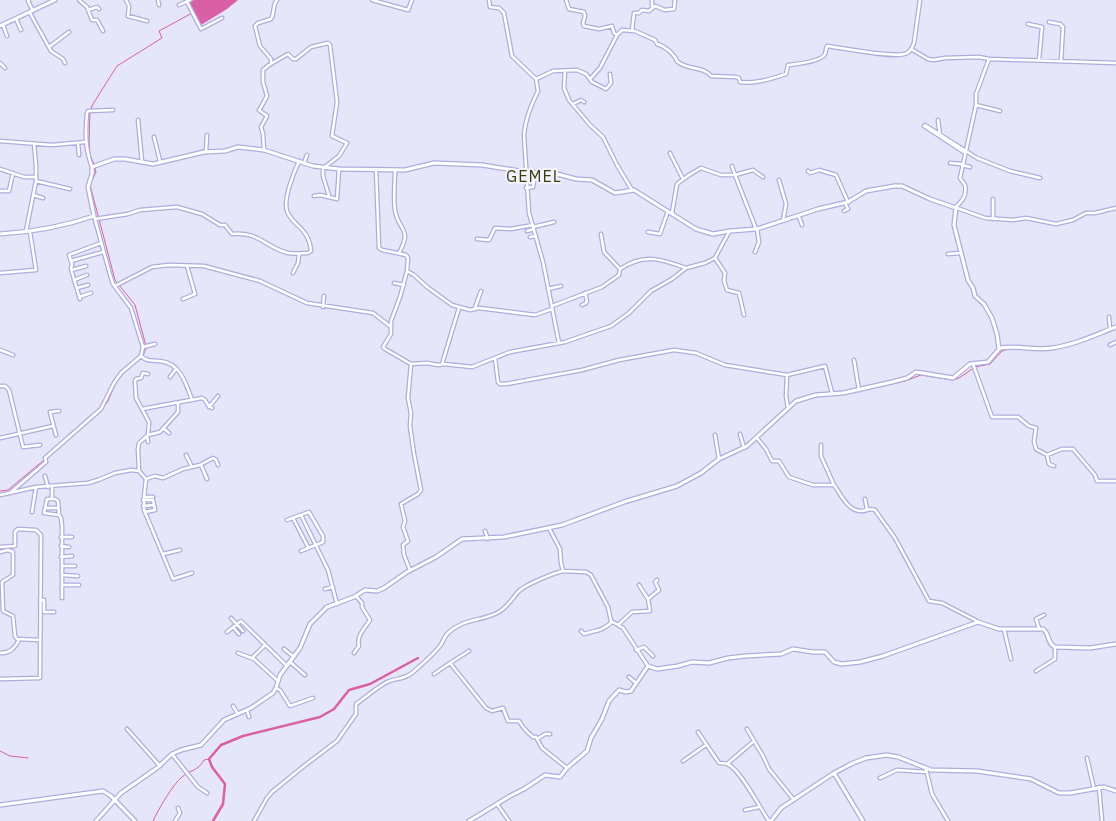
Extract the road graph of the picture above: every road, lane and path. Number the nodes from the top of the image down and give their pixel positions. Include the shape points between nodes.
1 (29, 0) edge
2 (55, 0) edge
3 (79, 0) edge
4 (126, 0) edge
5 (158, 0) edge
6 (277, 0) edge
7 (372, 0) edge
8 (412, 0) edge
9 (489, 0) edge
10 (566, 0) edge
11 (652, 0) edge
12 (675, 0) edge
13 (920, 0) edge
14 (188, 1) edge
15 (159, 4) dead end
16 (179, 5) dead end
17 (652, 7) junction
18 (99, 9) dead end
19 (88, 10) junction
20 (32, 12) junction
21 (222, 18) dead end
22 (16, 20) junction
23 (147, 21) dead end
24 (1048, 22) dead end
25 (1028, 24) dead end
26 (1, 26) edge
27 (21, 30) dead end
28 (103, 31) dead end
29 (632, 31) junction
30 (69, 32) dead end
31 (617, 35) junction
32 (7, 36) dead end
33 (49, 47) junction
34 (911, 49) junction
35 (989, 59) junction
36 (1039, 60) junction
37 (1061, 61) junction
38 (0, 62) edge
39 (1116, 62) edge
40 (65, 63) dead end
41 (271, 64) junction
42 (4, 68) dead end
43 (565, 71) junction
44 (610, 74) dead end
45 (536, 79) junction
46 (590, 79) junction
47 (584, 102) dead end
48 (573, 104) junction
49 (976, 105) junction
50 (113, 110) dead end
51 (1000, 111) dead end
52 (138, 120) dead end
53 (938, 120) dead end
54 (924, 126) dead end
55 (207, 135) dead end
56 (940, 136) junction
57 (154, 137) dead end
58 (0, 140) edge
59 (85, 142) junction
60 (78, 143) junction
61 (34, 144) junction
62 (264, 150) junction
63 (206, 151) junction
64 (965, 152) junction
65 (670, 153) dead end
66 (79, 155) dead end
67 (307, 155) dead end
68 (299, 161) junction
69 (142, 162) junction
70 (160, 162) junction
71 (950, 162) dead end
72 (304, 163) junction
73 (961, 165) junction
74 (732, 166) dead end
75 (93, 167) junction
76 (970, 167) dead end
77 (324, 168) junction
78 (0, 169) edge
79 (339, 169) junction
80 (376, 169) junction
81 (395, 169) junction
82 (808, 171) dead end
83 (526, 172) junction
84 (13, 173) junction
85 (735, 175) junction
86 (764, 176) dead end
87 (1040, 178) dead end
88 (36, 179) junction
89 (683, 179) junction
90 (778, 180) dead end
91 (534, 181) dead end
92 (526, 188) junction
93 (70, 189) dead end
94 (632, 190) junction
95 (0, 191) edge
96 (33, 196) junction
97 (314, 196) dead end
98 (329, 196) junction
99 (42, 198) dead end
100 (992, 199) dead end
101 (846, 202) junction
102 (956, 208) junction
103 (1116, 208) edge
104 (844, 211) dead end
105 (670, 212) junction
106 (798, 217) junction
107 (96, 218) junction
108 (993, 219) junction
109 (554, 222) dead end
110 (783, 222) junction
111 (802, 225) dead end
112 (533, 227) junction
113 (756, 229) junction
114 (527, 231) dead end
115 (730, 231) junction
116 (28, 232) junction
117 (648, 232) dead end
118 (0, 234) edge
119 (601, 234) dead end
120 (536, 236) junction
121 (530, 237) dead end
122 (477, 239) dead end
123 (101, 243) junction
124 (965, 245) dead end
125 (959, 246) junction
126 (103, 252) junction
127 (755, 252) dead end
128 (399, 253) junction
129 (961, 253) junction
130 (300, 254) junction
131 (948, 254) dead end
132 (715, 258) junction
133 (71, 261) junction
134 (86, 266) dead end
135 (187, 266) junction
136 (686, 268) junction
137 (620, 269) junction
138 (72, 270) junction
139 (407, 271) junction
140 (0, 273) edge
141 (293, 273) dead end
142 (87, 276) dead end
143 (74, 280) junction
144 (394, 282) dead end
145 (88, 285) dead end
146 (117, 285) junction
147 (404, 285) junction
148 (561, 286) dead end
149 (77, 288) junction
150 (548, 289) junction
151 (481, 290) dead end
152 (91, 293) dead end
153 (585, 293) junction
154 (324, 296) dead end
155 (183, 298) dead end
156 (582, 305) dead end
157 (323, 307) junction
158 (552, 307) junction
159 (459, 308) junction
160 (475, 308) junction
161 (744, 315) dead end
162 (1108, 317) dead end
163 (391, 327) junction
164 (1116, 327) edge
165 (1110, 329) junction
166 (1116, 342) edge
167 (559, 343) junction
168 (155, 344) dead end
169 (1110, 345) dead end
170 (145, 346) junction
171 (0, 350) edge
172 (998, 350) junction
173 (13, 355) dead end
174 (141, 357) junction
175 (495, 358) junction
176 (854, 360) dead end
177 (411, 364) junction
178 (442, 364) junction
179 (973, 364) junction
180 (176, 369) junction
181 (148, 374) dead end
182 (787, 375) junction
183 (170, 377) dead end
184 (0, 386) edge
185 (858, 390) junction
186 (832, 393) junction
187 (218, 396) dead end
188 (192, 400) junction
189 (178, 403) junction
190 (788, 408) junction
191 (142, 409) junction
192 (58, 411) dead end
193 (53, 426) junction
194 (163, 428) junction
195 (169, 432) dead end
196 (19, 434) junction
197 (740, 434) dead end
198 (56, 435) dead end
199 (147, 435) junction
200 (715, 436) dead end
201 (0, 438) edge
202 (757, 438) junction
203 (148, 442) dead end
204 (40, 445) dead end
205 (821, 445) dead end
206 (744, 448) junction
207 (186, 455) dead end
208 (1047, 455) junction
209 (719, 459) junction
210 (218, 464) dead end
211 (201, 465) junction
212 (1054, 466) dead end
213 (192, 467) junction
214 (139, 471) junction
215 (45, 476) dead end
216 (146, 479) junction
217 (207, 479) dead end
218 (1116, 481) edge
219 (834, 485) junction
220 (36, 487) junction
221 (50, 487) junction
222 (10, 493) junction
223 (0, 495) edge
224 (143, 498) junction
225 (865, 498) dead end
226 (52, 499) junction
227 (154, 505) junction
228 (144, 506) junction
229 (45, 508) junction
230 (58, 508) junction
231 (867, 509) junction
232 (32, 512) dead end
233 (145, 512) junction
234 (301, 515) junction
235 (59, 516) junction
236 (293, 518) junction
237 (288, 520) dead end
238 (549, 528) junction
239 (485, 531) dead end
240 (61, 537) junction
241 (72, 537) dead end
242 (488, 538) junction
243 (316, 545) junction
244 (61, 546) junction
245 (69, 546) dead end
246 (0, 547) edge
247 (308, 548) junction
248 (180, 550) dead end
249 (302, 551) dead end
250 (0, 552) edge
251 (163, 554) junction
252 (72, 556) dead end
253 (61, 557) junction
254 (62, 566) junction
255 (75, 566) dead end
256 (328, 570) junction
257 (410, 570) junction
258 (563, 571) junction
259 (323, 572) dead end
260 (192, 573) dead end
261 (62, 575) junction
262 (78, 576) dead end
263 (657, 580) dead end
264 (62, 585) junction
265 (79, 585) dead end
266 (638, 585) dead end
267 (333, 587) junction
268 (325, 588) dead end
269 (356, 596) junction
270 (62, 598) dead end
271 (40, 600) junction
272 (648, 600) junction
273 (336, 604) junction
274 (54, 612) dead end
275 (1044, 615) dead end
276 (231, 618) dead end
277 (612, 622) junction
278 (979, 622) junction
279 (236, 625) junction
280 (618, 625) junction
281 (233, 627) junction
282 (1039, 628) junction
283 (1004, 629) junction
284 (243, 631) dead end
285 (581, 631) dead end
286 (228, 632) dead end
287 (239, 634) dead end
288 (19, 640) junction
289 (40, 640) junction
290 (1116, 644) edge
291 (265, 645) junction
292 (1055, 647) junction
293 (284, 649) dead end
294 (636, 650) junction
295 (469, 652) dead end
296 (0, 653) edge
297 (238, 653) dead end
298 (354, 653) dead end
299 (652, 656) dead end
300 (294, 657) junction
301 (252, 658) junction
302 (1011, 659) dead end
303 (450, 663) junction
304 (288, 664) junction
305 (648, 666) junction
306 (1036, 671) dead end
307 (434, 674) dead end
308 (305, 675) dead end
309 (629, 677) dead end
310 (0, 679) edge
311 (278, 681) junction
312 (636, 683) junction
313 (276, 688) junction
314 (313, 698) dead end
315 (233, 706) dead end
316 (247, 710) junction
317 (238, 714) junction
318 (250, 717) dead end
319 (126, 729) dead end
320 (747, 729) dead end
321 (698, 732) dead end
322 (550, 734) dead end
323 (537, 739) junction
324 (754, 741) junction
325 (706, 745) junction
326 (172, 754) junction
327 (1087, 758) dead end
328 (683, 761) dead end
329 (727, 764) junction
330 (160, 766) junction
331 (567, 768) junction
332 (926, 770) junction
333 (834, 773) junction
334 (880, 778) dead end
335 (1100, 787) junction
336 (1094, 789) junction
337 (1116, 790) edge
338 (207, 793) dead end
339 (115, 800) junction
340 (794, 800) junction
341 (497, 804) junction
342 (0, 805) edge
343 (759, 807) junction
344 (178, 808) dead end
345 (745, 810) dead end
346 (96, 821) edge
347 (135, 821) edge
348 (175, 821) edge
349 (254, 821) edge
350 (469, 821) edge
351 (509, 821) edge
352 (770, 821) edge
353 (862, 821) edge
354 (948, 821) edge
355 (1102, 821) edge

1 - 20 street
2 - 20 street
3 - 19 street
4 - 23 street via 128,16
5 - 15 street
6 - 41 street via 271,19 254,26 260,46
7 - 8 street via 408,10
9 - 45 street via 490,8 504,12 512,56
10 - 31 street via 569,9 584,12 584,26 599,29 612,26
11 - 17 street
12 - 17 street via 674,9
13 - 34 street
14 - 16 street
14 - 21 street via 202,29
17 - 29 street via 649,11 634,13
18 - 19 street
19 - 28 street via 92,21 97,20
20 - 22 street
20 - 33 street
22 - 26 street
22 - 27 street
24 - 37 street via 1060,24 1063,28
25 - 36 street via 1042,26
26 - 32 street
29 - 31 street via 620,31
29 - 34 street via 654,39 677,62 705,70 710,76 736,77 744,83 786,74 788,65 822,56 827,46 894,55
30 - 33 street
31 - 46 street
33 - 40 street
34 - 35 street via 933,60
35 - 36 street
35 - 49 street via 978,88
36 - 37 street
37 - 39 street
38 - 42 street
41 - 62 street via 263,70 266,96 259,110 267,115 261,127
41 - 77 street via 288,54 294,60 311,47 330,44 337,102 332,136 347,144 339,156
43 - 45 street via 550,72
43 - 46 street via 581,71
43 - 48 street via 564,88
44 - 46 street via 611,83 606,89
45 - 83 street via 538,91 524,130
47 - 48 street via 581,100
48 - 94 street via 603,137
49 - 51 street
49 - 64 street
50 - 59 street via 89,111
52 - 69 street
53 - 56 street
54 - 56 street
55 - 63 street
56 - 64 street
57 - 70 street
58 - 61 street
59 - 60 street
59 - 75 street
60 - 61 street
60 - 66 street
61 - 88 street
62 - 63 street via 238,147
62 - 68 street
63 - 70 street
64 - 73 street
64 - 87 street via 1010,171
65 - 89 street
67 - 72 street
68 - 72 street
68 - 130 street via 286,207 288,214 306,233 310,244 310,251
69 - 70 street
69 - 75 street via 118,158
71 - 73 street
72 - 77 street
73 - 76 street
73 - 102 street via 960,178 966,192
74 - 85 street
75 - 107 street via 88,187
77 - 79 street
77 - 98 street via 323,177
78 - 84 street
79 - 80 street
79 - 98 street via 337,198
80 - 81 street
80 - 128 street via 378,247
81 - 83 street via 446,163
81 - 128 street via 395,210 406,239
82 - 101 street via 819,170 836,175
83 - 92 street
83 - 94 street via 592,180 614,192
84 - 88 street
84 - 95 street via 10,191
85 - 86 street via 754,170
85 - 89 street via 711,173 701,168
85 - 113 street
88 - 93 street
88 - 96 street
89 - 105 street via 677,186
90 - 110 street via 786,204
91 - 92 street via 533,187
92 - 112 street
94 - 105 street
96 - 99 street
96 - 116 street
97 - 98 street
100 - 108 street
101 - 102 street via 866,191 898,186
101 - 104 street via 848,209
101 - 106 street
102 - 108 street
102 - 125 street via 954,225
103 - 108 street via 1086,213 1060,224 1026,218
105 - 115 street via 705,233
105 - 117 street via 660,234
106 - 110 street
106 - 111 street
107 - 116 street
107 - 123 street
107 - 130 street via 177,207 202,214 220,225 225,224 232,234 253,235 286,252
109 - 112 street
110 - 113 street
112 - 114 street
112 - 120 street
112 - 122 street via 495,228 489,240
113 - 115 street
113 - 127 street via 759,242
115 - 132 street
116 - 118 street
116 - 140 street via 36,270
119 - 137 street via 604,252
120 - 121 street
120 - 150 street
123 - 126 street
123 - 133 street via 70,254
124 - 125 street
125 - 129 street
126 - 133 street
126 - 146 street via 111,278
128 - 139 street via 408,257
129 - 131 street
129 - 172 street via 968,282 992,318
130 - 141 street
132 - 136 street
132 - 161 street via 725,273 727,290 739,293
133 - 138 street
134 - 138 street
135 - 146 street via 152,267
135 - 155 street via 195,294
135 - 157 street via 210,267 251,277 305,303
136 - 137 street via 651,258
136 - 167 street via 651,291 613,325
137 - 153 street via 610,282
138 - 143 street
139 - 147 street
139 - 159 street
142 - 143 street
143 - 149 street
144 - 147 street
145 - 149 street
146 - 170 street via 132,308
147 - 163 street
148 - 150 street
149 - 152 street via 80,298
150 - 158 street
151 - 160 street
153 - 156 street via 587,301
153 - 158 street
154 - 157 street
157 - 163 street via 373,314
158 - 160 street via 533,315
158 - 167 street
159 - 160 street
159 - 178 street
162 - 165 street
163 - 177 street via 384,348
164 - 165 street
165 - 172 street via 1052,348
166 - 169 street
167 - 175 street
168 - 170 street
170 - 174 street
171 - 173 street
172 - 179 street via 988,362
174 - 180 street via 168,362
174 - 222 street via 118,377 101,409
175 - 178 street via 472,367
175 - 182 street via 500,384 678,350 696,353 725,366
176 - 185 street
177 - 178 street
177 - 257 street via 410,426 421,491 401,504 408,541 403,544 404,555
179 - 185 street via 953,378 915,372 907,378
179 - 208 street via 992,417 1018,417 1035,428 1036,449
180 - 183 street
180 - 188 street via 182,375
181 - 191 street via 143,373 135,380 136,396
182 - 186 street via 825,366
182 - 190 street
184 - 196 street via 8,390
185 - 186 street
186 - 190 street via 803,399
187 - 188 street via 210,408 204,399
188 - 189 street
189 - 191 street
189 - 194 street via 178,412
190 - 202 street
191 - 199 street via 149,422
192 - 193 street via 50,412
193 - 196 street
193 - 198 street
194 - 195 street
194 - 199 street via 159,433
196 - 201 street
196 - 204 street via 24,448
197 - 206 street
199 - 203 street
199 - 214 street via 138,446
200 - 209 street
202 - 206 street
202 - 219 street via 772,461 780,461 789,477 813,485
205 - 219 street via 821,456
206 - 209 street
207 - 213 street
208 - 212 street via 1049,464
208 - 218 street via 1073,449 1098,481
209 - 238 street via 677,486
210 - 211 street via 213,458
211 - 213 street
211 - 217 street
213 - 216 street via 162,478
214 - 216 street
214 - 221 street via 122,472 94,482
215 - 221 street
216 - 224 street
219 - 231 street via 843,500 854,509
220 - 221 street
220 - 222 street
220 - 232 street
221 - 226 street
222 - 223 street
224 - 227 street via 153,496
224 - 228 street
225 - 231 street
226 - 229 street via 46,499
226 - 230 street via 58,500
227 - 228 street
227 - 233 street via 154,511
228 - 233 street
229 - 230 street
229 - 235 street via 45,514
230 - 235 street
231 - 278 street via 876,510 889,528 929,601 942,603
233 - 251 street
234 - 236 street
234 - 243 street
234 - 243 street via 309,512 319,529 324,540
235 - 240 street
236 - 237 street
236 - 247 street
238 - 242 street
238 - 258 street via 560,549
239 - 242 street
240 - 241 street
240 - 244 street
242 - 257 street via 459,540
243 - 247 street
243 - 256 street
244 - 245 street
244 - 253 street
246 - 271 street via 15,546 18,529 36,530 40,534
247 - 249 street
248 - 251 street
250 - 288 street via 13,552 12,575 2,582 3,611 13,616 15,636
251 - 260 street via 174,579
252 - 253 street
253 - 254 street
254 - 255 street
254 - 261 street
256 - 259 street
256 - 267 street
257 - 269 street via 381,590 365,590
258 - 277 street via 591,575
258 - 349 street via 523,588 498,612 467,621 454,629 411,674 389,681 356,704 356,714 337,741 271,793
261 - 262 street
261 - 264 street
263 - 272 street via 659,590
264 - 265 street
264 - 270 street
266 - 272 street
267 - 268 street
267 - 273 street
269 - 273 street
269 - 298 street via 370,620 361,632 359,646
271 - 274 street via 44,600 44,612
271 - 289 street
272 - 280 street via 650,611 632,612
273 - 300 street via 324,609 312,621
275 - 282 street via 1036,619
276 - 279 street
277 - 280 street
277 - 285 street via 593,633
278 - 283 street
278 - 305 street via 882,657 858,662 838,664 826,652 793,649 781,654 746,656 704,664 692,662 657,669
279 - 281 street
279 - 284 street
279 - 291 street via 241,622
280 - 294 street
281 - 286 street
281 - 287 street
282 - 283 street
282 - 292 street via 1046,631 1050,644
283 - 302 street
288 - 289 street
288 - 296 street via 8,653
289 - 310 street via 39,679
290 - 292 street via 1090,648
291 - 301 street
291 - 304 street
292 - 306 street via 1055,659
293 - 300 street
294 - 299 street via 644,647
294 - 305 street
295 - 303 street
297 - 301 street
300 - 304 street
301 - 311 street
303 - 307 street
303 - 323 street via 486,708 492,711 503,708 508,721 518,720
304 - 308 street
304 - 311 street
305 - 312 street
309 - 312 street
311 - 313 street
312 - 331 street via 630,692 619,690 614,694 591,738 588,751
313 - 314 street via 290,706
313 - 316 street
315 - 317 street
316 - 317 street
316 - 318 street
317 - 326 street via 219,724 201,745
319 - 330 street
320 - 324 street
321 - 325 street
322 - 323 street
323 - 331 street via 542,748
324 - 329 street
324 - 340 street via 769,769
325 - 328 street
325 - 329 street via 719,763
326 - 330 street
326 - 338 street via 198,787
327 - 336 street
329 - 343 street via 748,786
330 - 339 street
331 - 341 street via 559,777 544,775
332 - 333 street via 898,757 882,755 866,758
332 - 334 street via 897,770
332 - 336 street via 977,771 1024,778 1059,793
332 - 354 street via 932,794
333 - 340 street
333 - 353 street
335 - 336 street
335 - 337 street
335 - 355 street
339 - 342 street via 100,791
339 - 346 street
339 - 347 street
340 - 352 street
341 - 350 street
341 - 351 street
343 - 345 street
343 - 352 street
344 - 348 street via 180,813

